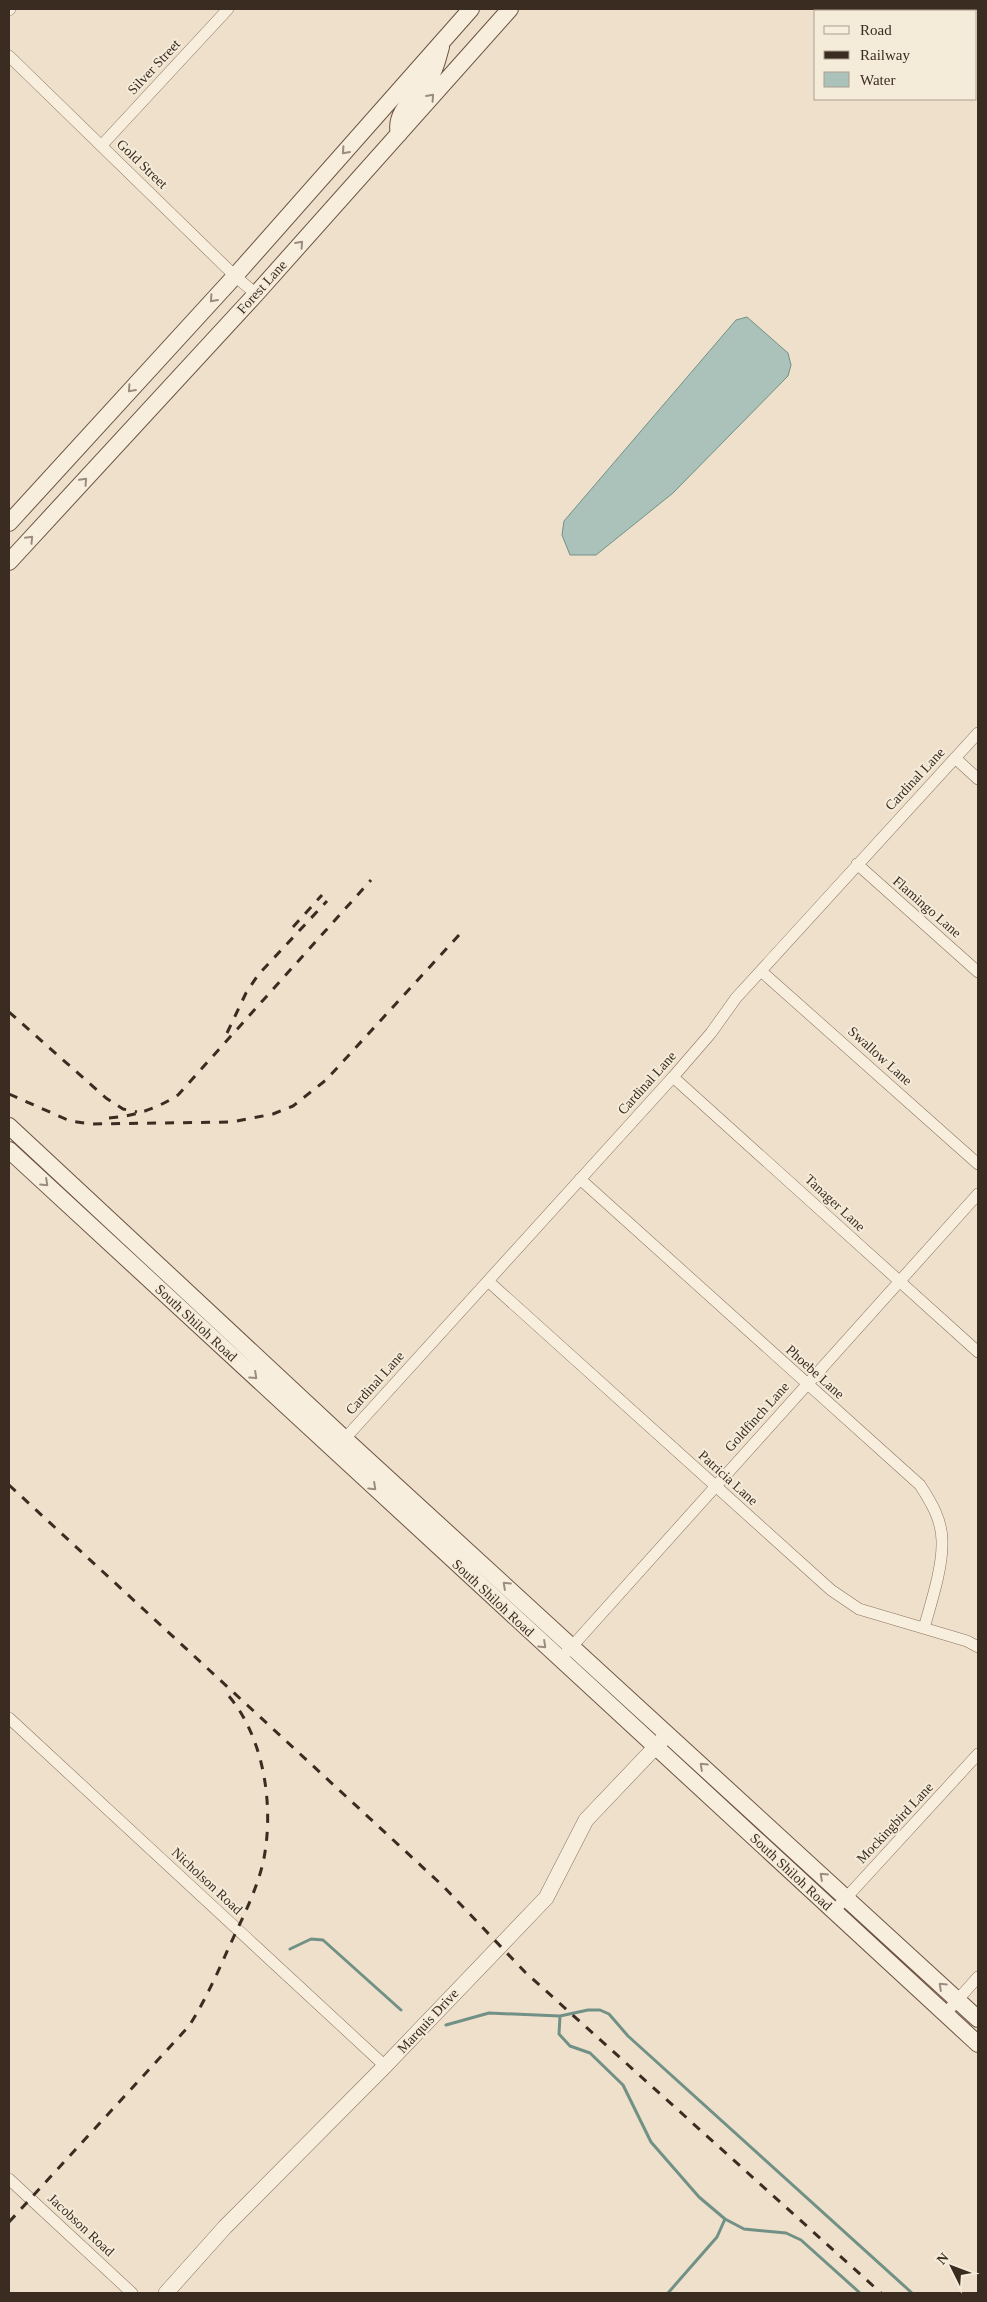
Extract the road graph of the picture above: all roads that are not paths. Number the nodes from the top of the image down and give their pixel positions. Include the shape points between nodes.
1 (228, 9) edge
2 (471, 9) edge
3 (510, 9) edge
4 (443, 40) junction
5 (9, 56) edge
6 (399, 134) junction
7 (102, 146) junction
8 (234, 276) junction
9 (256, 294) junction
10 (9, 523) edge
11 (9, 562) edge
12 (978, 733) edge
13 (955, 758) junction
14 (978, 779) edge
15 (856, 864) junction
16 (761, 971) junction
17 (978, 972) edge
18 (673, 1077) junction
19 (9, 1126) edge
20 (9, 1150) edge
21 (978, 1164) edge
22 (580, 1179) junction
23 (978, 1194) edge
24 (488, 1280) junction
25 (900, 1283) junction
26 (978, 1352) edge
27 (807, 1384) junction
28 (339, 1445) junction
29 (715, 1486) junction
30 (924, 1628) junction
31 (573, 1646) junction
32 (978, 1647) edge
33 (560, 1660) junction
34 (9, 1718) edge
35 (668, 1734) junction
36 (655, 1748) junction
37 (978, 1754) edge
38 (846, 1898) junction
39 (834, 1912) junction
40 (978, 1978) edge
41 (958, 2000) junction
42 (945, 2014) junction
43 (978, 2019) edge
44 (978, 2044) edge
45 (385, 2066) junction
46 (9, 2179) edge
47 (132, 2293) edge
48 (166, 2293) edge

1 - 7 street, Silver Street
2 - 4 main road, Forest Lane
6 -> 3 main road, Forest Lane
4 - 6 main road via 431,76 399,117
4 -> 8 main road, Forest Lane
5 - 7 street, Gold Street
9 -> 6 main road, Forest Lane
7 - 8 street, Gold Street
8 - 9 street, Gold Street
8 -> 10 main road, Forest Lane
11 -> 9 main road, Forest Lane
12 - 13 street, Cardinal Lane
13 - 14 street
13 - 15 street, Cardinal Lane
15 - 16 street, Cardinal Lane
15 - 17 street, Flamingo Lane
16 - 18 street, Cardinal Lane
16 - 21 street, Swallow Lane
18 - 22 street, Cardinal Lane
18 - 25 street, Tanager Lane
19 - 28 main road, South Shiloh Road
20 -> 28 main road, South Shiloh Road
22 - 24 street, Cardinal Lane
22 - 27 street, Phoebe Lane
23 - 25 street, Goldfinch Lane
24 - 28 street, Cardinal Lane
24 - 29 street, Patricia Lane
25 - 26 street, Tanager Lane
25 - 27 street, Goldfinch Lane
27 - 29 street, Goldfinch Lane
27 - 30 street, Phoebe Lane via 920,1485 931,1503 938,1518 942,1542 936,1584
31 -> 28 main road, South Shiloh Road
28 -> 33 main road, South Shiloh Road
29 - 30 street, Patricia Lane via 838,1595 859,1608
29 - 31 street, Goldfinch Lane
30 - 32 street, Patricia Lane
31 - 33 street, Goldfinch Lane
31 - 35 main road, South Shiloh Road
33 - 36 main road, South Shiloh Road
34 - 45 street, Nicholson Road
35 - 36 street, Marquis Drive
38 -> 35 main road, South Shiloh Road
36 - 39 main road, South Shiloh Road
36 - 45 street, Marquis Drive via 586,1820 546,1898
37 - 38 street, Mockingbird Lane
38 - 39 street, Mockingbird Lane
41 -> 38 main road, South Shiloh Road
39 - 42 main road, South Shiloh Road
40 - 41 street
41 - 42 street
41 - 43 main road, South Shiloh Road
42 - 44 main road, South Shiloh Road
45 - 48 street, Marquis Drive via 225,2227
46 - 47 street, Jacobson Road

